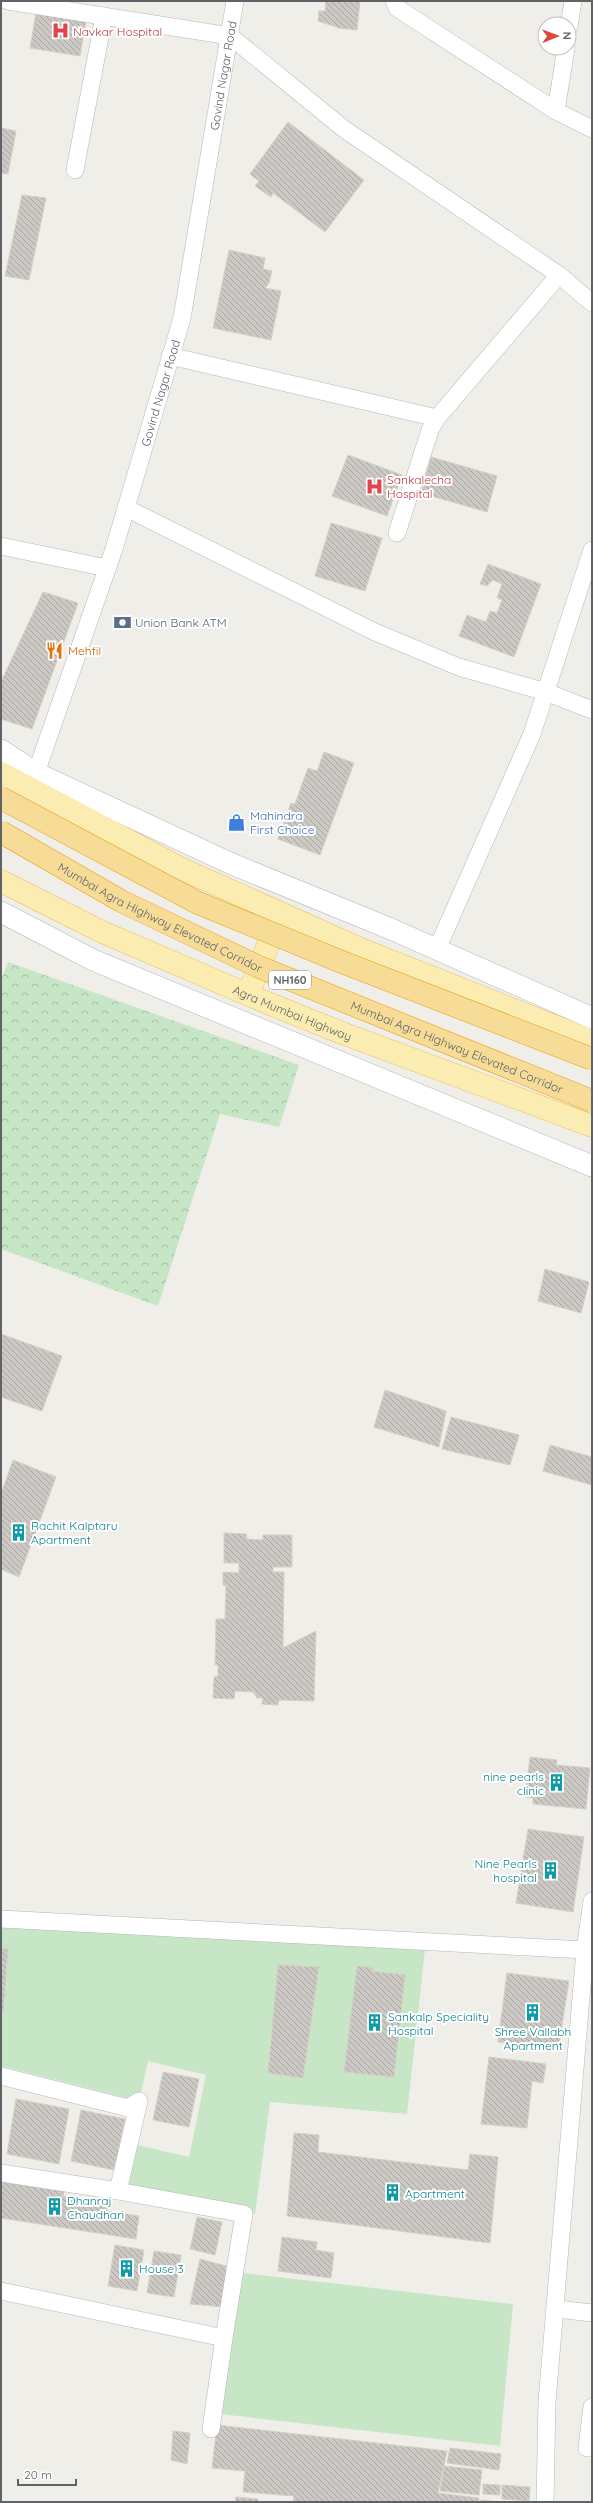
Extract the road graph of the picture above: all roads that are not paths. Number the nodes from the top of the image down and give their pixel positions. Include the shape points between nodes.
1 (8, 1) edge
2 (235, 1) edge
3 (394, 1) edge
4 (573, 1) edge
5 (104, 16) junction
6 (571, 16) edge
7 (230, 36) junction
8 (565, 56) edge
9 (556, 111) junction
10 (592, 129) edge
11 (75, 170) dead end
12 (559, 275) junction
13 (592, 303) edge
14 (170, 356) junction
15 (436, 418) junction
16 (126, 508) junction
17 (397, 533) dead end
18 (1, 546) edge
19 (592, 550) edge
20 (107, 568) junction
21 (546, 692) junction
22 (592, 710) edge
23 (1, 750) edge
24 (1, 773) edge
25 (36, 773) junction
26 (1, 798) edge
27 (1, 832) edge
28 (1, 881) edge
29 (1, 912) edge
30 (282, 914) junction
31 (437, 949) junction
32 (248, 994) junction
33 (592, 1018) edge
34 (592, 1041) edge
35 (592, 1058) edge
36 (592, 1101) edge
37 (592, 1126) edge
38 (592, 1166) edge
39 (592, 1901) edge
40 (1, 1919) edge
41 (585, 1950) junction
42 (1, 2076) edge
43 (1, 2174) edge
44 (118, 2191) junction
45 (1, 2290) edge
46 (557, 2309) junction
47 (592, 2313) edge
48 (224, 2338) junction
49 (592, 2407) edge
50 (211, 2429) dead end
51 (592, 2448) edge
52 (545, 2502) edge

1 - 5 street
2 - 7 street, Govind Nagar Road
3 - 9 street via 397,8
4 - 6 street
5 - 7 street
5 - 11 street
7 - 12 street via 344,129
7 - 14 street, Govind Nagar Road via 182,318
8 - 9 street
9 - 10 street
12 - 13 street
12 - 15 street
14 - 15 street
14 - 16 street, Govind Nagar Road
15 - 17 street
16 - 20 street, Govind Nagar Road
16 - 21 street via 376,632 459,667
18 - 20 street
19 - 21 street
20 - 25 street, Govind Nagar Road
21 - 22 street
21 - 31 street via 532,734
23 - 25 street
24 - 30 main road via 182,869
25 - 31 street via 232,864
26 - 35 highway, bridge via 198,903 342,962
27 - 36 highway, Mumbai Agra Highway Elevated Corridor / NH160, bridge via 121,901 259,968
28 - 32 main road, Agra Mumbai Highway via 100,931
29 - 38 street via 100,963
30 - 32 main road
30 - 34 main road via 363,950
31 - 33 street
32 - 37 main road, Agra Mumbai Highway via 342,1033
39 - 41 street
40 - 41 street
41 - 46 street
42 - 44 street via 128,2108 139,2101
43 - 44 street
44 - 48 street via 244,2214
45 - 48 street
46 - 47 street
46 - 52 street via 547,2402
48 - 50 street
49 - 51 street via 587,2448

